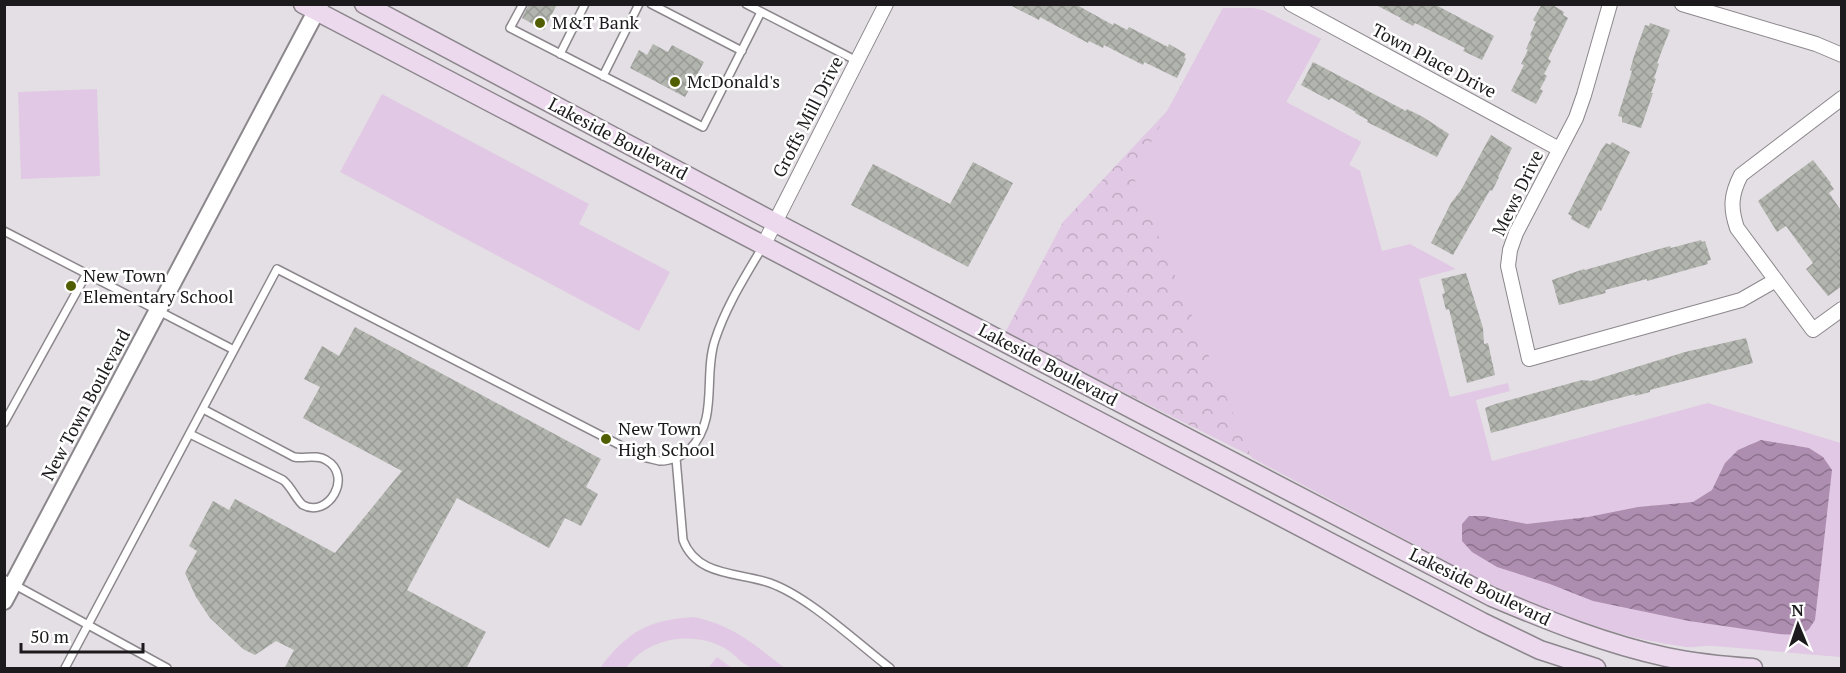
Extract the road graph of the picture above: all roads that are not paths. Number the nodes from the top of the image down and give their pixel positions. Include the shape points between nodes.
1 (364, 4) edge
2 (523, 4) edge
3 (585, 4) edge
4 (639, 4) edge
5 (651, 4) edge
6 (746, 4) edge
7 (886, 4) edge
8 (1291, 4) edge
9 (1610, 4) edge
10 (1682, 4) edge
11 (313, 7) edge
12 (761, 12) junction
13 (742, 51) junction
14 (560, 54) junction
15 (1842, 55) edge
16 (856, 61) junction
17 (603, 75) junction
18 (1842, 98) edge
19 (1559, 149) junction
20 (774, 222) junction
21 (4, 231) edge
22 (763, 246) junction
23 (87, 273) junction
24 (1776, 280) junction
25 (1842, 309) edge
26 (159, 310) junction
27 (234, 350) junction
28 (203, 409) junction
29 (4, 423) edge
30 (190, 434) junction
31 (676, 458) junction
32 (9, 581) edge
33 (4, 601) edge
34 (89, 624) junction
35 (1666, 663) edge
36 (65, 669) edge
37 (167, 669) edge
38 (890, 669) edge
39 (1596, 669) edge
40 (1753, 669) edge

1 - 20 main road, Lakeside Boulevard
2 - 14 lane via 510,28
3 - 14 lane
4 - 17 lane
5 - 13 lane
6 - 12 lane
7 - 16 street, Groffs Mill Drive
8 - 19 street, Town Place Drive
9 - 19 street, Mews Drive via 1576,118
10 - 15 street
11 - 22 main road, Lakeside Boulevard
11 - 26 street, New Town Boulevard
12 - 13 lane
12 - 16 lane
13 - 17 lane via 703,127
14 - 17 lane
16 - 20 street, Groffs Mill Drive
18 - 24 street via 1741,176 1734,189 1732,214 1737,228
19 - 24 street, Mews Drive via 1510,250 1508,266 1529,359 1741,300
20 - 22 street, Groffs Mill Drive
20 - 35 main road, Lakeside Boulevard via 1492,597
21 - 23 lane
22 - 31 lane via 723,315 711,351 704,429 686,453
22 - 39 main road, Lakeside Boulevard via 1482,622 1540,650
23 - 26 lane
23 - 29 lane
24 - 25 street via 1813,330
26 - 27 lane
26 - 32 street, New Town Boulevard
27 - 28 lane
27 - 31 lane via 278,269 642,457 662,461
28 - 30 lane
28 - 30 lane via 294,457 326,460 337,474 337,491 326,503 308,507 301,504 283,480
30 - 34 lane
31 - 38 lane via 683,540 694,559 788,590
32 - 33 street, New Town Boulevard
32 - 34 lane
34 - 36 lane
34 - 37 lane
35 - 40 main road, Lakeside Boulevard

